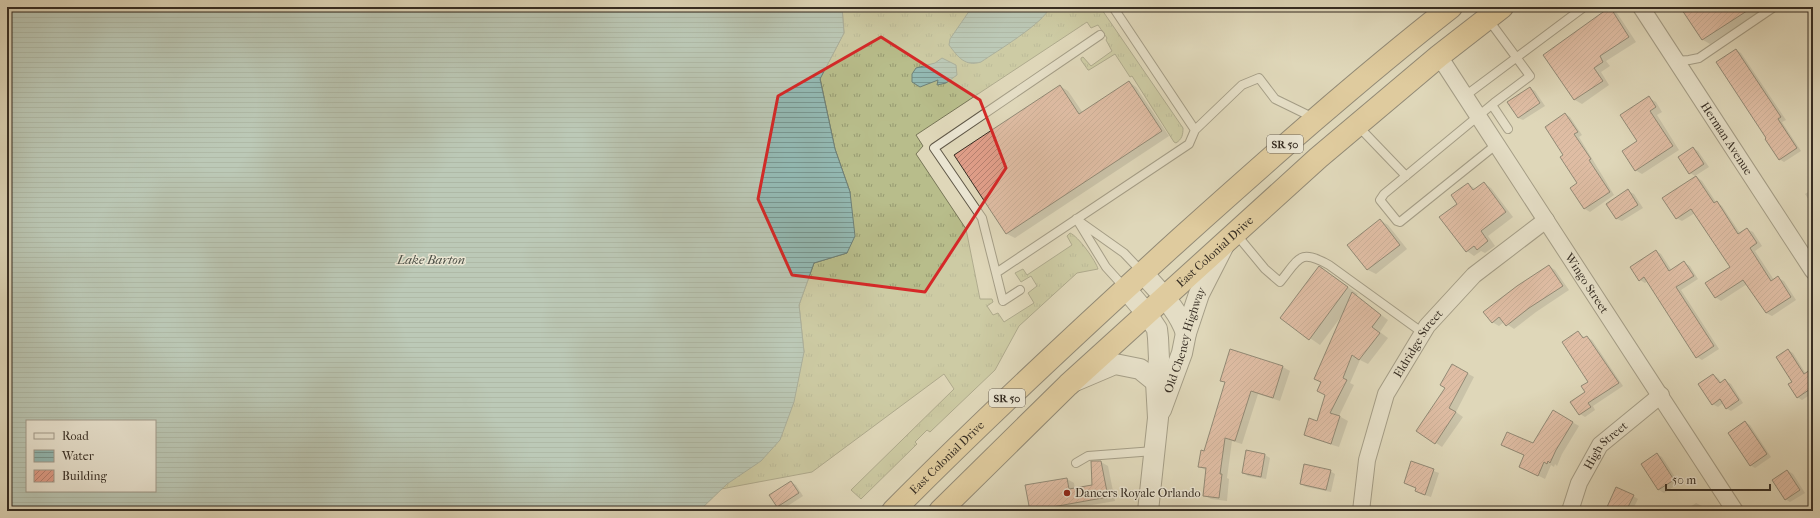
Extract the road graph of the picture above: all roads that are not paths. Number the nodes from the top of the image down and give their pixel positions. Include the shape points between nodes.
1 (1113, 7) edge
2 (1452, 7) edge
3 (1584, 7) edge
4 (1641, 7) edge
5 (1774, 7) edge
6 (1495, 13) edge
7 (1100, 35) dead end
8 (1439, 56) junction
9 (1516, 57) junction
10 (1676, 61) junction
11 (1465, 96) junction
12 (1492, 105) junction
13 (1479, 117) junction
14 (1315, 119) junction
15 (1357, 125) junction
16 (1508, 129) dead end
17 (1195, 130) junction
18 (1497, 144) junction
19 (1406, 176) junction
20 (1076, 219) junction
21 (1546, 220) junction
22 (1231, 238) junction
23 (1813, 271) edge
24 (996, 273) junction
25 (1143, 273) junction
26 (1125, 288) junction
27 (1020, 290) dead end
28 (1165, 298) junction
29 (1147, 314) junction
30 (1186, 333) junction
31 (1423, 333) junction
32 (1156, 382) junction
33 (1068, 385) junction
34 (1661, 395) junction
35 (1158, 418) junction
36 (1155, 451) junction
37 (1076, 463) dead end
38 (893, 511) edge
39 (940, 511) edge
40 (1148, 511) edge
41 (1361, 511) edge
42 (1570, 511) edge
43 (1735, 511) edge

1 - 17 lane
2 - 14 highway, East Colonial Drive / SR 50
3 - 9 lane
4 - 10 street, Herman Avenue
5 - 10 lane via 1699,58
6 - 8 highway, East Colonial Drive / SR 50
6 - 9 lane
7 - 24 lane via 934,148 982,218
8 - 11 street, Wingo Street
8 - 15 highway, East Colonial Drive / SR 50
9 - 11 lane
9 - 12 lane via 1530,76
10 - 23 street, Herman Avenue
11 - 13 street, Wingo Street
12 - 13 lane
12 - 16 lane
13 - 18 street, Wingo Street
13 - 19 lane
14 - 17 lane via 1275,99 1259,78 1242,85
14 - 25 highway, East Colonial Drive / SR 50
15 - 19 lane
15 - 22 highway, East Colonial Drive / SR 50
17 - 20 lane via 1189,144
18 - 19 lane via 1400,222 1380,198
18 - 21 street, Wingo Street
20 - 24 lane
20 - 25 lane via 1124,253
20 - 26 lane via 1106,267
21 - 31 street, Eldridge Street via 1474,275
21 - 34 street, Wingo Street
22 - 28 highway, East Colonial Drive / SR 50
22 - 30 street, Old Cheney Highway via 1199,294
22 - 31 lane via 1280,282 1300,259 1309,255 1316,257
24 - 27 lane via 1003,301
25 - 26 highway, East Colonial Drive / SR 50
25 - 28 street
26 - 29 street, Old Cheney Highway
26 - 38 highway, East Colonial Drive / SR 50 via 996,408
28 - 29 highway, East Colonial Drive / SR 50
28 - 30 street via 1176,310
29 - 32 street, Old Cheney Highway via 1157,329 1159,359
29 - 33 highway, East Colonial Drive / SR 50
30 - 35 street, Old Cheney Highway via 1182,353
31 - 41 street, Eldridge Street via 1386,394 1367,460
32 - 33 street via 1140,369 1116,364
32 - 35 street, Old Cheney Highway
33 - 39 highway, East Colonial Drive / SR 50
34 - 42 street, High Street via 1600,445 1579,484
34 - 43 street, Wingo Street
35 - 36 street, Old Cheney Highway
36 - 37 lane via 1088,456
36 - 40 street, Old Cheney Highway

